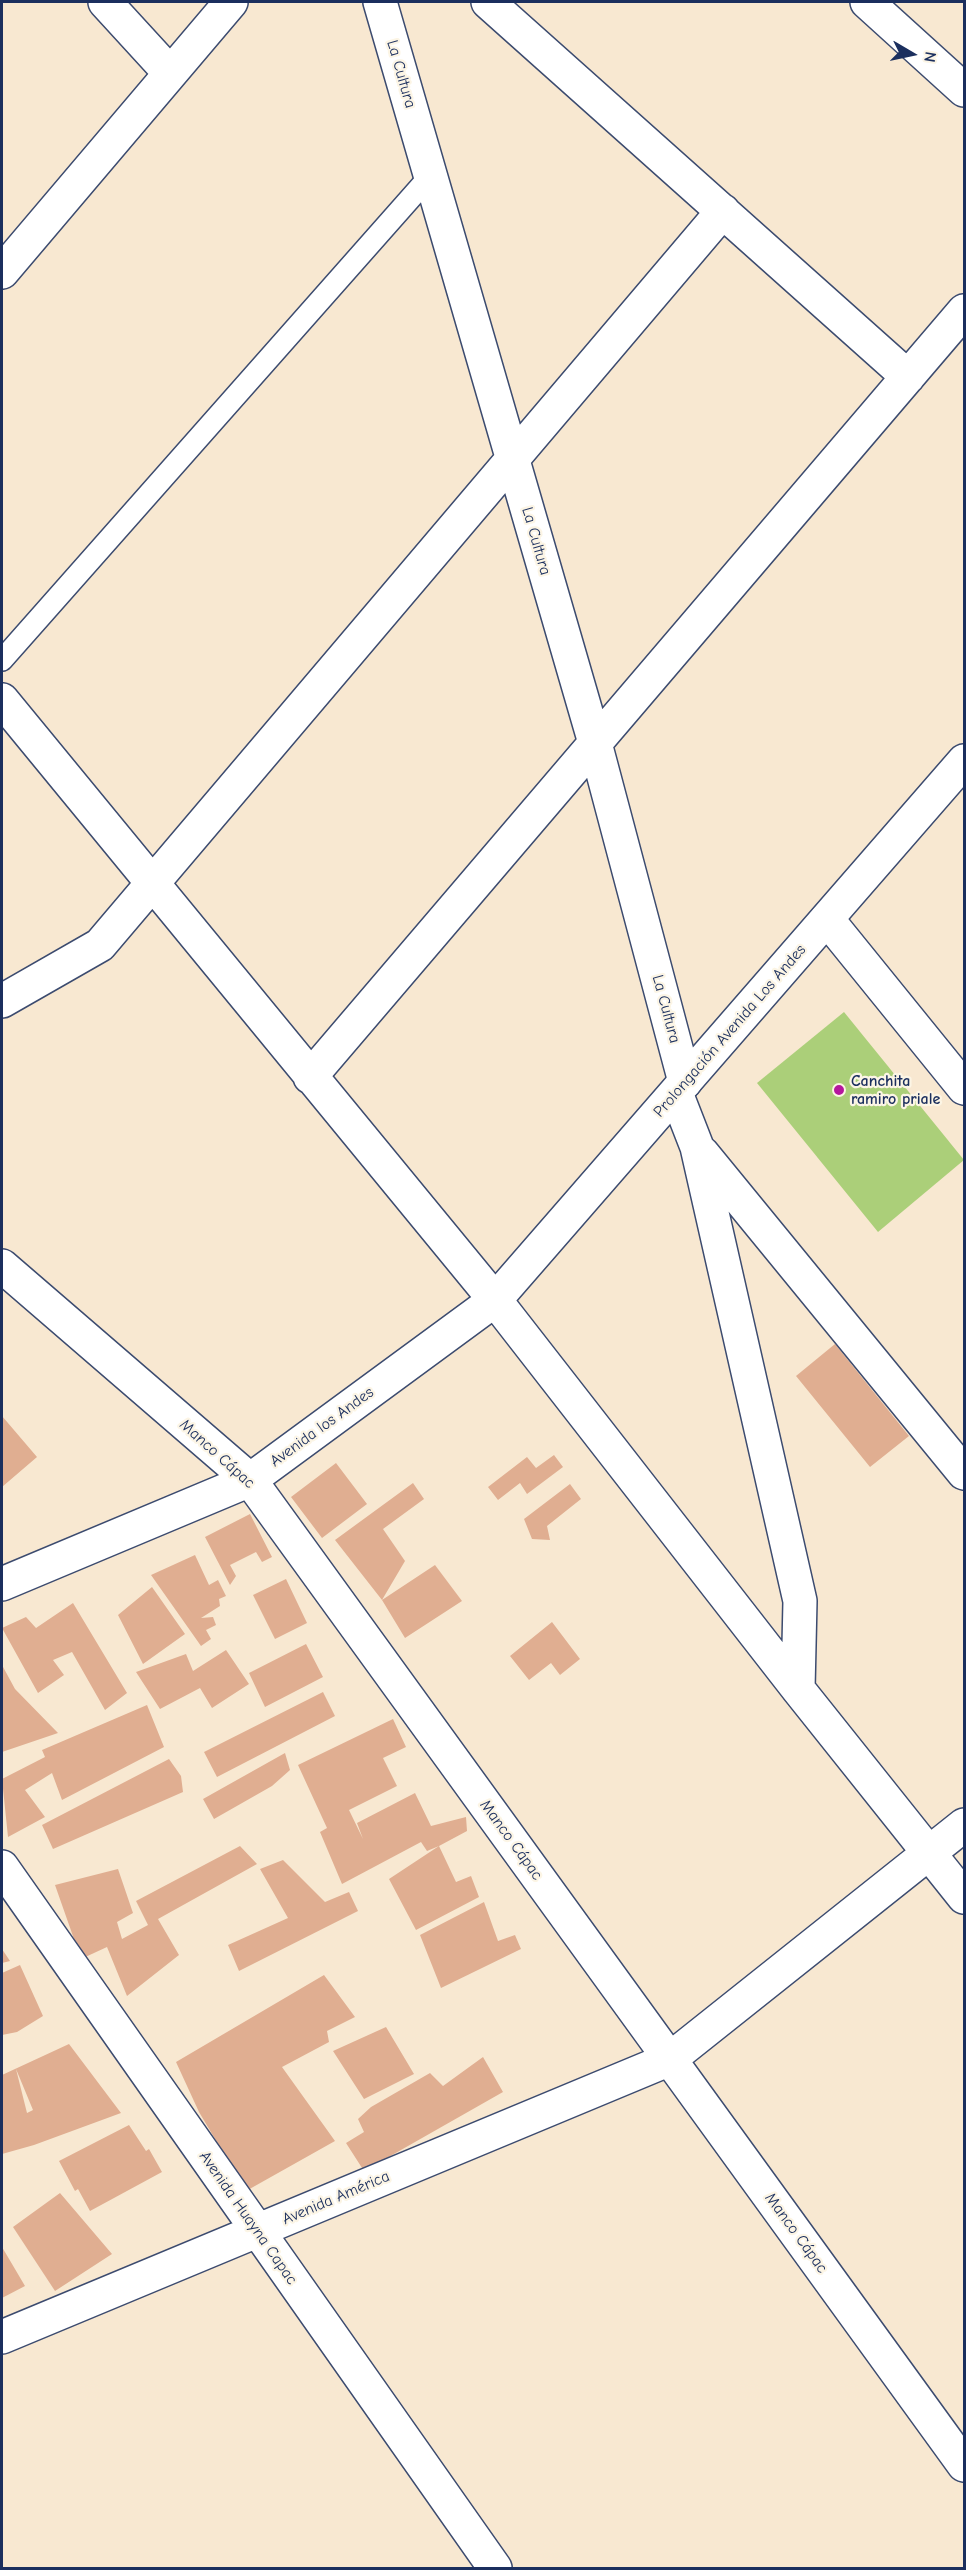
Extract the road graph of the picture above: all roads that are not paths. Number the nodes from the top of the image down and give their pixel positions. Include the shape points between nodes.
1 (105, 2) edge
2 (231, 2) edge
3 (380, 2) edge
4 (488, 2) edge
5 (867, 2) edge
6 (170, 73) junction
7 (964, 90) edge
8 (431, 175) junction
9 (723, 211) junction
10 (2, 273) edge
11 (964, 312) edge
12 (908, 377) junction
13 (513, 459) junction
14 (2, 660) edge
15 (2, 700) edge
16 (595, 743) junction
17 (964, 761) edge
18 (152, 883) junction
19 (827, 919) junction
20 (2, 1001) edge
21 (310, 1077) junction
22 (680, 1088) junction
23 (964, 1088) edge
24 (697, 1147) junction
25 (2, 1266) edge
26 (495, 1300) junction
27 (964, 1473) edge
28 (250, 1480) junction
29 (2, 1584) edge
30 (798, 1689) junction
31 (964, 1825) edge
32 (929, 1853) junction
33 (2, 1867) edge
34 (964, 1897) edge
35 (670, 2059) junction
36 (257, 2230) junction
37 (2, 2337) edge
38 (964, 2465) edge
39 (495, 2568) edge

1 - 6 street
2 - 6 street
3 - 8 street, La Cultura
4 - 9 street
5 - 7 street
6 - 10 street
8 - 13 street, La Cultura
8 - 14 lane
9 - 12 street
9 - 13 street
11 - 12 street
12 - 16 street
13 - 16 street, La Cultura
13 - 18 street
15 - 18 street
16 - 21 street
16 - 22 street, La Cultura
17 - 19 street, Prolongación Avenida Los Andes
18 - 20 street via 100,945
18 - 21 street
19 - 22 street, Prolongación Avenida Los Andes
19 - 23 street
21 - 26 street
22 - 24 street, La Cultura
22 - 26 street, Prolongación Avenida Los Andes
24 - 27 street
24 - 30 street via 800,1601
25 - 28 street, Manco Cápac
26 - 28 street, Avenida los Andes
26 - 30 street
28 - 29 street, Avenida los Andes
28 - 35 street, Manco Cápac
30 - 32 street
31 - 32 street, Avenida América
32 - 34 street
32 - 35 street, Avenida América
33 - 36 street, Avenida Huayna Capac
35 - 36 street, Avenida América
35 - 38 street, Manco Cápac
36 - 37 street, Avenida América
36 - 39 street, Avenida Huayna Capac

